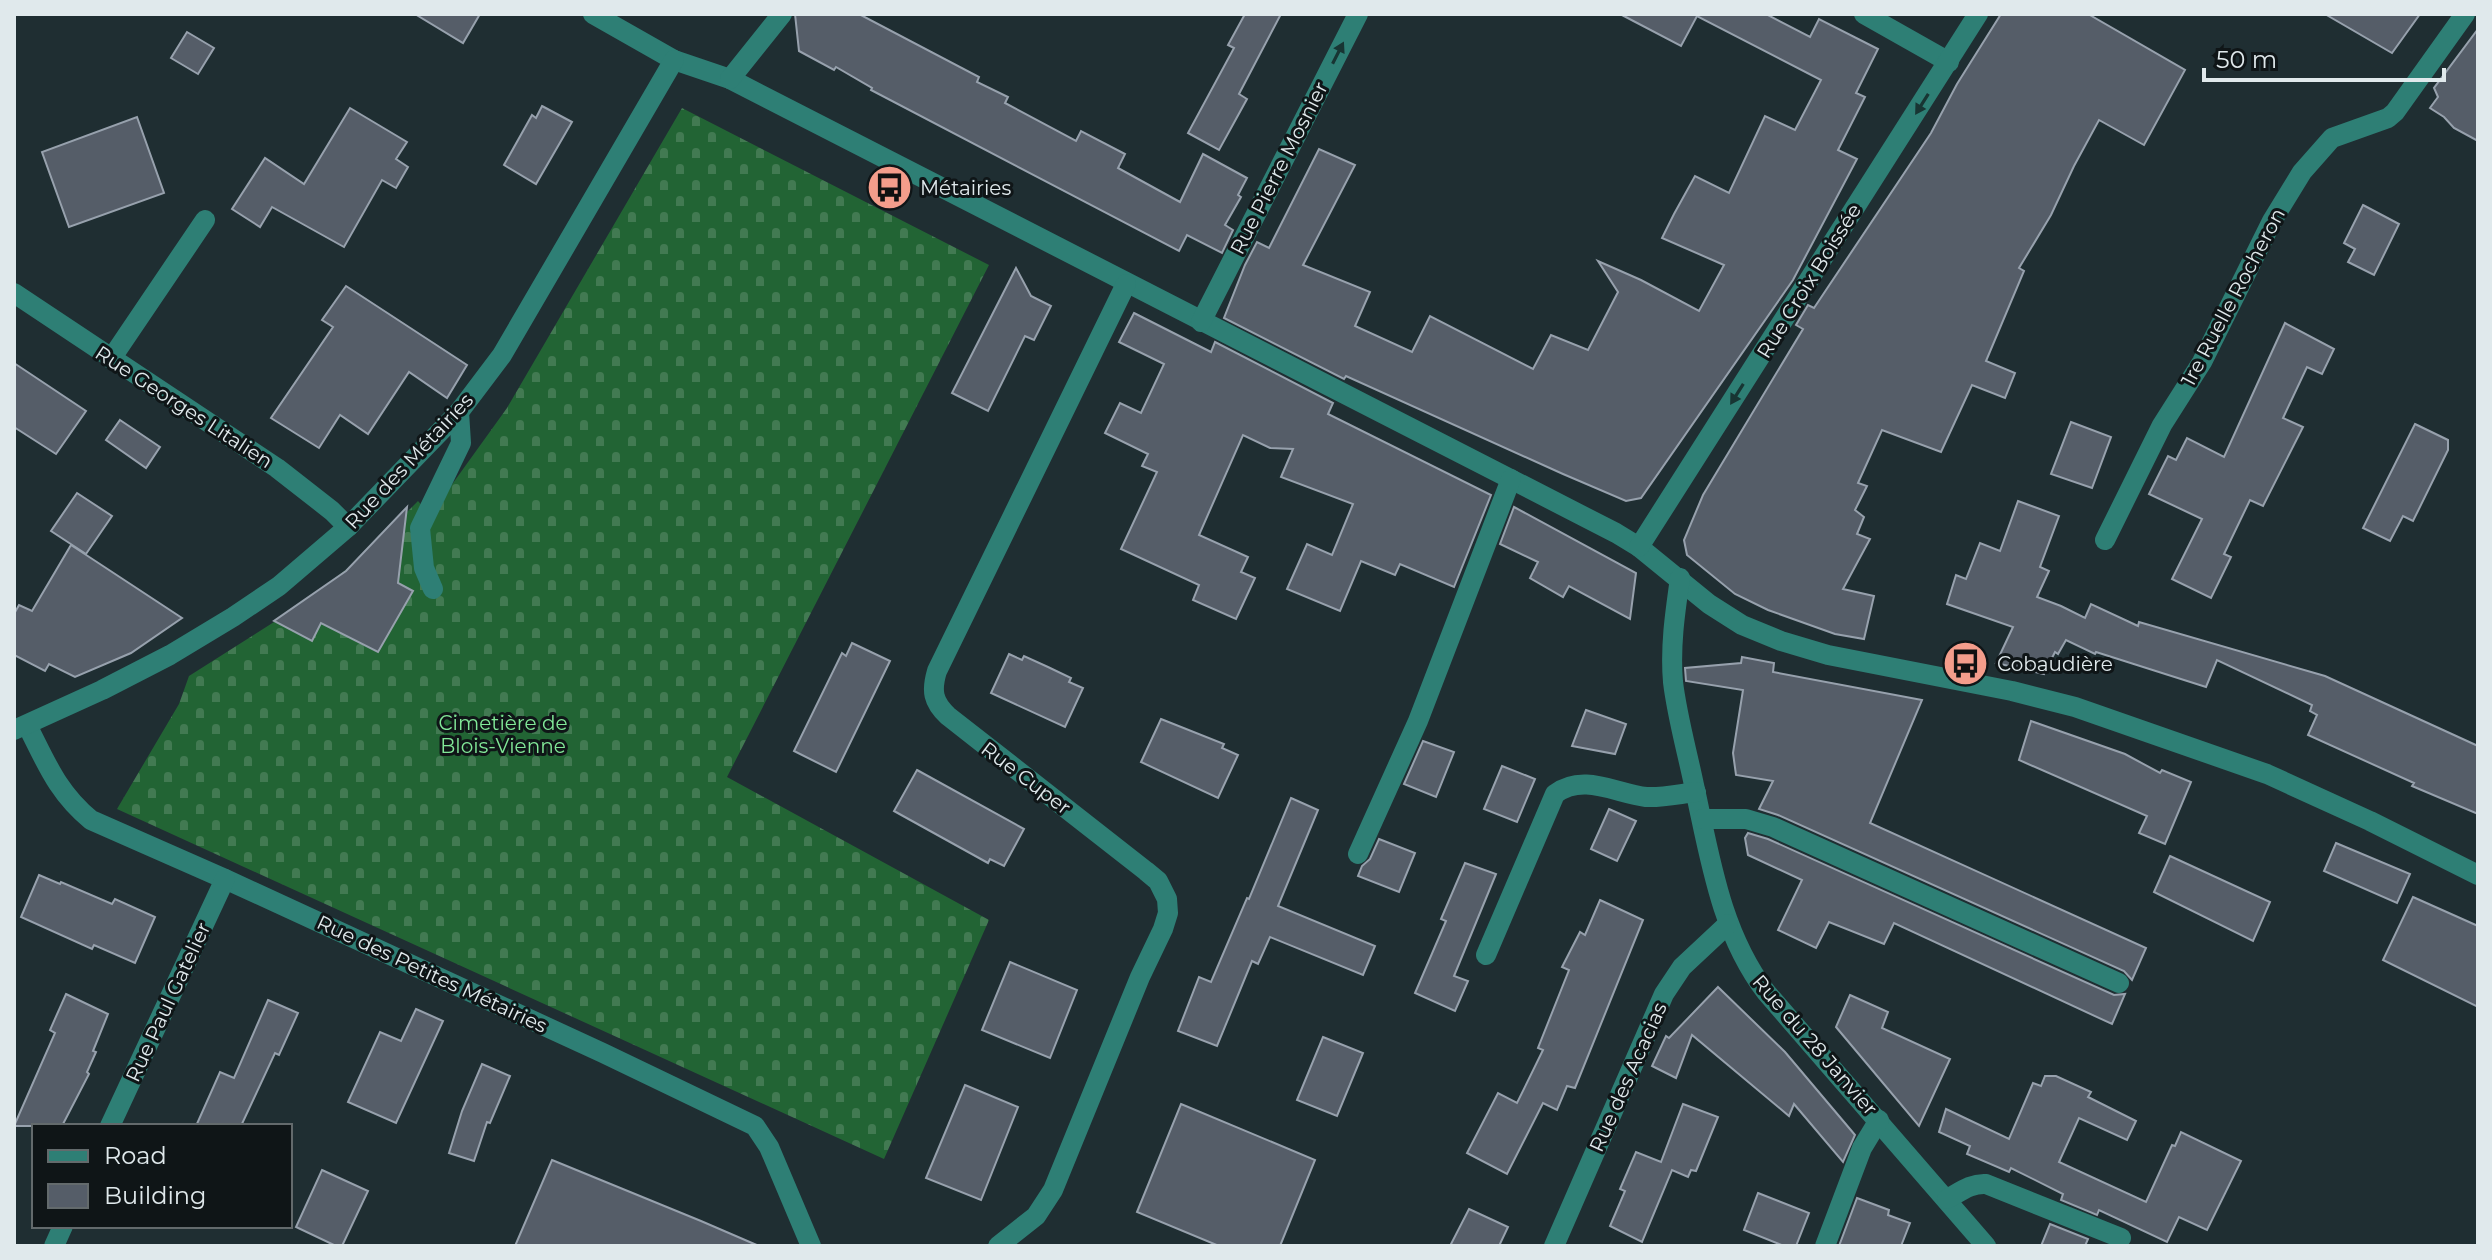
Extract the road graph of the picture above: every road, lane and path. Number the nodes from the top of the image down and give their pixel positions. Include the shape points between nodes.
1 (593, 14) edge
2 (782, 14) edge
3 (1358, 14) edge
4 (1864, 14) edge
5 (1978, 14) edge
6 (2465, 14) edge
7 (674, 60) junction
8 (1949, 62) junction
9 (730, 79) junction
10 (205, 220) dead end
11 (1126, 284) junction
12 (14, 293) edge
13 (1201, 322) junction
14 (111, 359) junction
15 (459, 412) junction
16 (1511, 479) junction
17 (348, 527) junction
18 (2105, 540) dead end
19 (1639, 547) junction
20 (1680, 578) junction
21 (433, 589) dead end
22 (21, 727) edge
23 (1696, 792) junction
24 (1702, 819) junction
25 (1358, 854) dead end
26 (2478, 875) edge
27 (225, 879) junction
28 (1728, 924) junction
29 (1486, 955) dead end
30 (2119, 983) dead end
31 (1879, 1120) junction
32 (111, 1124) edge
33 (1947, 1199) junction
34 (2121, 1238) dead end
35 (811, 1246) edge
36 (998, 1246) edge
37 (1554, 1246) edge
38 (1825, 1246) edge
39 (1986, 1246) edge

1 - 7 street
2 - 9 street
13 -> 3 street, Rue Pierre Mosnier
4 - 8 street
5 - 8 street, Rue Croix Boissée
6 - 18 street, 1re Ruelle Rocheron via 2395,112 2332,138 2302,172 2202,362 2162,425
7 - 9 street
7 - 15 street, Rue des Métairies via 502,355
8 -> 19 street, Rue Croix Boissée
9 - 11 street
10 - 14 street
11 - 13 street
11 - 36 street, Rue Cuper via 932,686 938,707 1146,871 1164,890 1168,906 1053,1190 1036,1216
12 - 14 street, Rue Georges Litalien
13 - 16 street
14 - 17 street, Rue Georges Litalien via 277,468
15 - 17 street, Rue des Métairies
15 - 21 street via 461,443 420,528 424,568
16 - 19 street
16 - 25 street via 1418,721
17 - 22 street, Rue des Métairies via 233,617 129,676
19 - 20 street
20 - 23 street, Rue du 28 Janvier via 1672,631 1673,682
20 - 26 street via 1742,625 1781,641 2012,691 2125,723 2267,774
22 - 27 street, Rue des Petites Métairies via 72,804 91,820
23 - 24 street, Rue du 28 Janvier
23 - 29 street via 1646,797 1577,784 1555,794
24 - 28 street, Rue du 28 Janvier
24 - 30 street via 1746,819 1773,827
27 - 32 street, Rue Paul Gatelier
27 - 35 street, Rue des Petites Métairies via 745,1120 769,1147
28 - 31 street, Rue du 28 Janvier via 1766,992
28 - 37 street, Rue des Acacias via 1682,967 1664,994
31 - 33 street, Rue du 28 Janvier
31 - 38 street via 1862,1148
33 - 34 street via 1977,1183 1986,1184
33 - 39 street, Rue du 28 Janvier

